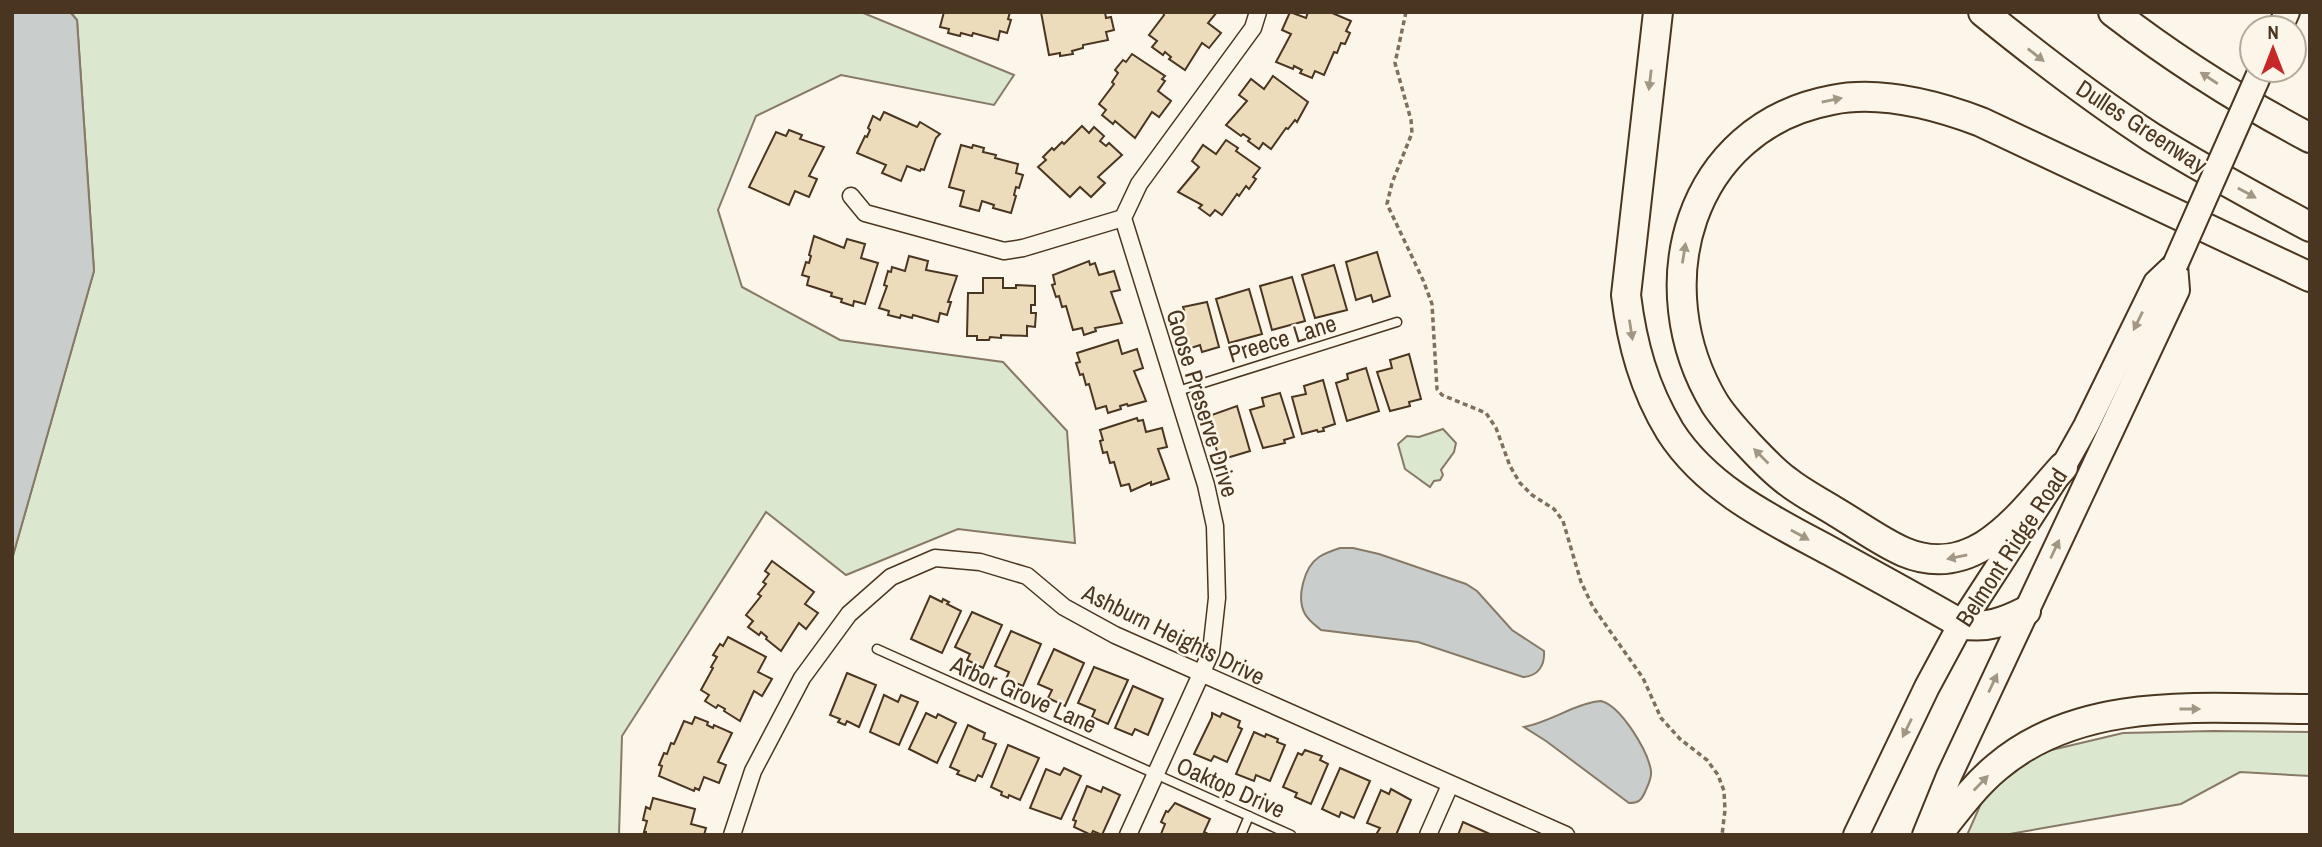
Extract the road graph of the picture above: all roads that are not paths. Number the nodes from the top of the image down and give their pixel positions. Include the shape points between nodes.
1 (1258, 12) edge
2 (1658, 12) edge
3 (1983, 12) edge
4 (2113, 12) edge
5 (2255, 84) edge
6 (2310, 138) edge
7 (851, 196) dead end
8 (1123, 218) junction
9 (2310, 227) edge
10 (2175, 265) junction
11 (2310, 277) edge
12 (1398, 323) dead end
13 (1178, 391) junction
14 (2063, 467) junction
15 (2026, 611) junction
16 (1961, 624) junction
17 (877, 649) dead end
18 (1200, 674) junction
19 (2310, 709) edge
20 (1155, 774) junction
21 (1450, 785) junction
22 (1249, 816) junction
23 (733, 835) edge
24 (1128, 835) edge
25 (1241, 835) edge
26 (1291, 835) edge
27 (1428, 835) edge
28 (1566, 835) edge
29 (1856, 835) edge
30 (1925, 835) edge
31 (1937, 835) edge

1 - 8 street via 1253,28 1139,184
2 -> 16 highway via 1626,295 1631,339 1650,393 1671,432 1705,472 1752,508
3 -> 9 highway, Dulles Greenway via 2150,136
6 -> 4 highway via 2214,81
5 - 10 main road, Belmont Ridge Road, bridge
7 - 8 street via 864,213 1004,251
8 - 13 street, Goose Preserve Drive
10 -> 14 main road, Belmont Ridge Road via 2156,283
15 -> 10 main road, Belmont Ridge Road via 2177,290
14 -> 11 highway via 1987,545 1967,555 1933,560 1902,551 1785,481 1715,404 1689,345 1682,315 1681,270 1689,225 1711,179 1737,148 1773,121 1830,100 1875,97 1938,108 1981,122
12 - 13 lane, Preece Lane
13 - 18 street, Goose Preserve Drive via 1214,526 1217,597 1210,652
14 - 16 main road, Belmont Ridge Road
15 - 16 highway via 1991,625
30 -> 15 main road, Belmont Ridge Road
16 -> 29 main road, Belmont Ridge Road
17 - 20 lane, Arbor Grove Lane
18 - 20 street, Goose Preserve Drive
18 - 21 street, Ashburn Heights Drive
18 - 23 street, Ashburn Heights Drive via 1064,607 1027,576 980,562 935,558 891,577 849,614 802,678 753,771
31 -> 19 highway via 1998,766 2043,738 2076,725 2148,710
20 - 22 lane, Oaktop Drive
20 - 24 street, Goose Preserve Drive
21 - 27 street
21 - 28 street, Ashburn Heights Drive
22 - 25 lane
22 - 26 lane, Oaktop Drive

